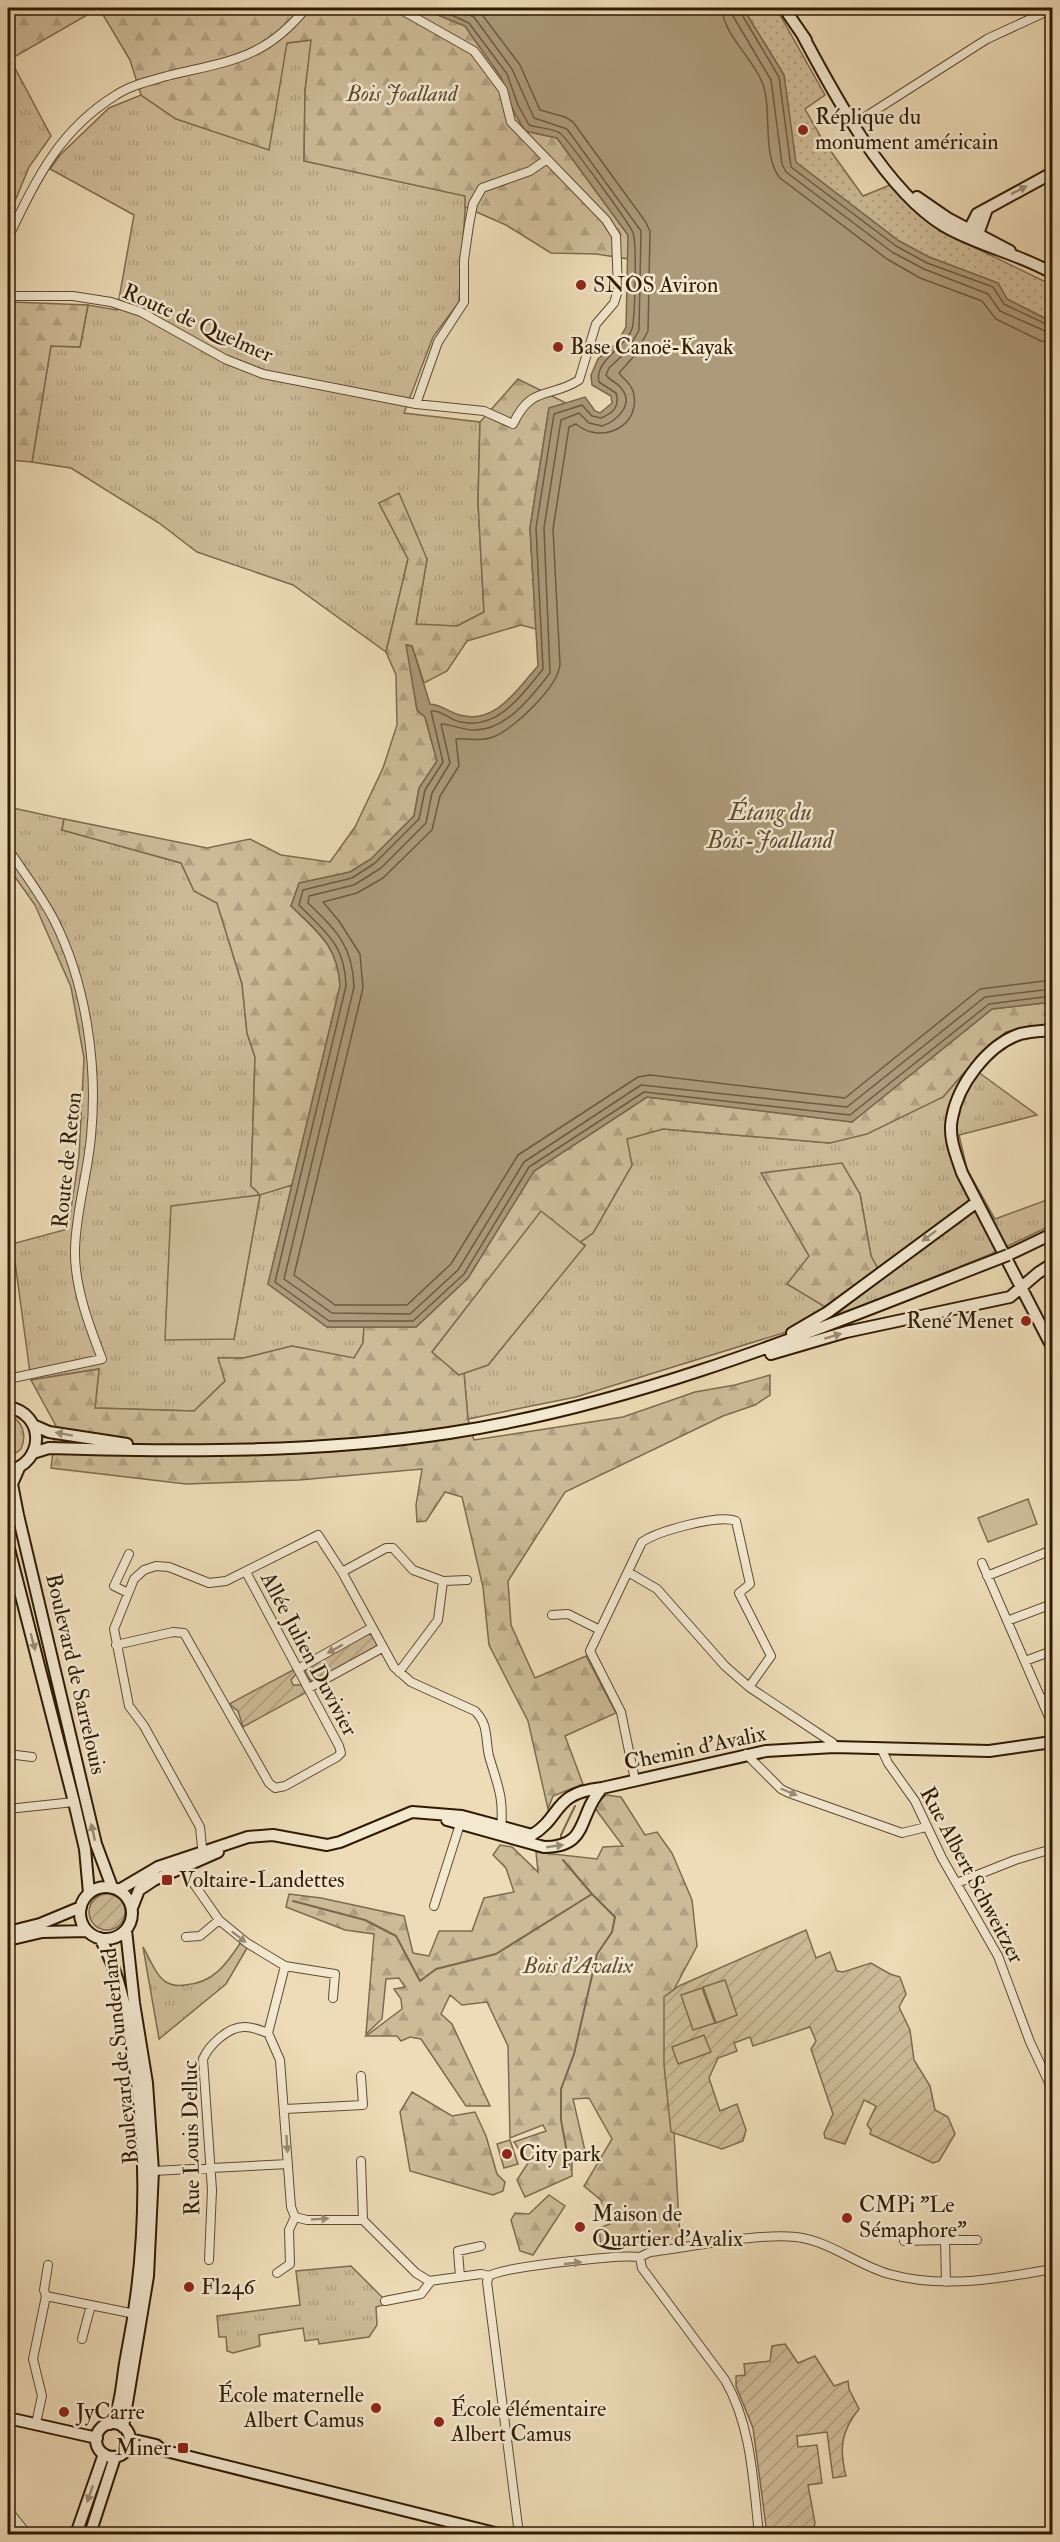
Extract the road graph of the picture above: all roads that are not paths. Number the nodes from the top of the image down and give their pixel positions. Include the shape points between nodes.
1 (306, 8) edge
2 (398, 8) edge
3 (784, 8) edge
4 (1053, 9) edge
5 (803, 36) junction
6 (857, 122) junction
7 (546, 160) junction
8 (1053, 173) edge
9 (982, 212) junction
10 (946, 222) junction
11 (970, 233) junction
12 (8, 238) edge
13 (1053, 273) edge
14 (8, 296) edge
15 (416, 404) junction
16 (8, 849) edge
17 (1053, 1030) edge
18 (976, 1202) junction
19 (1053, 1234) edge
20 (1053, 1264) edge
21 (8, 1283) edge
22 (1021, 1289) junction
23 (1053, 1347) edge
24 (756, 1354) junction
25 (8, 1370) edge
26 (8, 1378) edge
27 (8, 1407) edge
28 (33, 1425) junction
29 (175, 1452) junction
30 (33, 1453) junction
31 (13, 1470) edge
32 (8, 1545) edge
33 (1053, 1550) edge
34 (129, 1554) dead end
35 (982, 1563) dead end
36 (246, 1572) junction
37 (342, 1572) junction
38 (628, 1572) junction
39 (987, 1576) junction
40 (467, 1580) dead end
41 (443, 1581) junction
42 (128, 1593) junction
43 (1053, 1604) edge
44 (552, 1615) dead end
45 (1007, 1621) junction
46 (371, 1628) junction
47 (600, 1630) junction
48 (116, 1645) junction
49 (382, 1648) junction
50 (1053, 1651) edge
51 (1025, 1661) junction
52 (298, 1669) junction
53 (399, 1672) junction
54 (749, 1687) junction
55 (309, 1688) junction
56 (1053, 1696) edge
57 (1042, 1699) junction
58 (1053, 1724) edge
59 (1053, 1742) edge
60 (834, 1747) junction
61 (881, 1748) junction
62 (8, 1754) edge
63 (746, 1754) junction
64 (32, 1757) dead end
65 (635, 1780) junction
66 (602, 1788) junction
67 (74, 1802) junction
68 (8, 1809) edge
69 (461, 1820) junction
70 (926, 1827) junction
71 (501, 1832) junction
72 (1053, 1849) edge
73 (203, 1854) junction
74 (180, 1863) junction
75 (957, 1883) junction
76 (115, 1889) junction
77 (89, 1893) junction
78 (434, 1906) dead end
79 (81, 1907) junction
80 (132, 1908) junction
81 (219, 1920) junction
82 (126, 1930) junction
83 (87, 1931) junction
84 (8, 1932) edge
85 (186, 1937) dead end
86 (100, 1938) junction
87 (8, 1940) edge
88 (285, 1966) junction
89 (333, 1998) dead end
90 (268, 2033) junction
91 (361, 2076) dead end
92 (1053, 2089) edge
93 (285, 2109) junction
94 (361, 2161) dead end
95 (288, 2164) junction
96 (210, 2168) junction
97 (153, 2171) junction
98 (295, 2217) junction
99 (363, 2220) junction
100 (977, 2240) dead end
101 (904, 2241) dead end
102 (945, 2241) junction
103 (481, 2246) dead end
104 (640, 2257) junction
105 (209, 2260) dead end
106 (48, 2265) dead end
107 (1053, 2269) edge
108 (277, 2273) dead end
109 (489, 2276) junction
110 (460, 2277) junction
111 (431, 2281) junction
112 (946, 2282) junction
113 (46, 2296) junction
114 (385, 2301) dead end
115 (91, 2305) junction
116 (135, 2314) junction
117 (82, 2339) dead end
118 (8, 2418) edge
119 (36, 2423) junction
120 (110, 2424) junction
121 (123, 2427) junction
122 (97, 2438) junction
123 (128, 2445) junction
124 (110, 2456) junction
125 (8, 2510) edge
126 (27, 2535) edge
127 (76, 2535) edge
128 (90, 2535) edge
129 (499, 2535) edge
130 (519, 2535) edge
131 (759, 2535) edge

1 - 12 street via 289,29 253,53 143,82 102,105 67,136 44,165
2 - 7 street via 474,51 503,90 511,122
3 - 5 main road
4 - 6 street via 987,39
5 - 6 main road
5 - 6 main road via 838,98
6 - 10 main road via 911,192
7 - 15 street via 530,171 482,188 473,204 464,260 464,302 438,342
7 - 15 street, Route de Quelmer via 600,213 616,236 618,290 614,303 596,324 579,380 542,392 521,407 513,424 484,411
9 -> 8 main road
9 - 10 main road
9 - 11 main road
10 - 11 main road
11 - 13 main road
14 - 15 street, Route de Quelmer via 73,296 111,302 141,312 225,359 263,374
16 - 26 street, Route de Reton via 56,925 81,995 88,1030 93,1086 91,1136 75,1250 79,1287 102,1359
17 - 18 main road via 1018,1035 1005,1042 972,1073 959,1095 952,1118 954,1150
18 - 22 main road
18 -> 24 main road via 828,1312
19 - 24 main road, bridge
20 - 22 main road
21 - 25 street
22 - 23 main road
24 -> 22 main road via 774,1354 846,1332 1010,1297
24 - 29 main road via 600,1401 450,1433 282,1450
27 - 28 main road via 26,1415
29 -> 28 main road via 49,1432
28 - 30 main road
29 - 30 main road via 49,1448
30 - 31 main road
76 -> 31 main road, Boulevard de Sarrelouis via 96,1844 18,1515
32 -> 67 main road, Boulevard de Sarrelouis
33 - 39 street
34 - 42 street via 114,1586
35 - 39 street
36 - 37 street via 318,1535
36 - 42 street via 226,1581 208,1583 169,1567 156,1566 134,1579
36 - 52 street, Allée Julien Duvivier
37 - 41 street via 393,1548 413,1570
37 - 46 street
38 - 47 street
38 - 54 street via 657,1589 725,1666
38 - 54 street via 642,1542 649,1538 690,1525 736,1521 750,1584 739,1593 771,1656
39 - 45 street
40 - 41 street
41 - 53 street via 438,1620
42 - 48 street via 114,1629
43 - 45 street
44 - 47 street via 568,1614
45 - 51 street
46 - 49 street
46 -> 52 street
47 - 65 street via 590,1651 621,1712
48 - 55 street, Allée Julien Duvivier via 172,1632 184,1634 269,1784 275,1788 341,1753
48 - 73 street via 129,1706 200,1827
49 - 53 street
49 - 55 street
50 - 51 street
51 - 57 street
52 - 55 street, Allée Julien Duvivier
53 - 71 street via 481,1717 487,1727 489,1755 502,1791
54 - 60 street via 820,1732
56 - 57 street
57 - 58 street
59 - 61 main road, Chemin d'Avalix via 989,1751
60 - 61 main road, Chemin d'Avalix
60 - 63 main road, Chemin d'Avalix
61 - 70 street, Rue Albert Schweitzer via 915,1801
62 - 64 street
63 - 65 main road, Chemin d'Avalix
63 -> 70 street via 789,1793 902,1833
65 - 66 main road, Chemin d'Avalix
66 - 71 main road, Chemin d'Avalix via 584,1790 563,1801 542,1828 532,1834
71 -> 66 main road, Chemin d'Avalix via 544,1847 574,1841 589,1804
67 - 68 street
67 - 77 main road, Boulevard de Sarrelouis via 85,1849
69 - 71 main road, Chemin d'Avalix
69 - 73 main road, Chemin d'Avalix via 412,1818 334,1849 314,1850 258,1841
69 - 78 street
70 - 75 street, Rue Albert Schweitzer
72 - 75 street
73 - 74 main road, Chemin d'Avalix
74 - 76 main road, Chemin d'Avalix via 145,1873
74 - 80 main road, Chemin d'Avalix via 139,1890
74 - 81 street
75 - 92 street, Rue Albert Schweitzer via 998,1956 1030,2042
76 - 77 main road via 104,1887
76 - 80 main road
77 - 79 main road
79 - 83 main road via 80,1916
79 - 84 main road
80 - 82 main road
81 - 85 street via 200,1936
81 -> 88 street
82 - 86 main road via 115,1938
82 - 97 main road, Boulevard de Sunderland via 147,2083
83 - 86 main road
83 - 87 main road via 42,1932
86 - 116 main road, Boulevard de Sunderland via 126,2006 142,2113 144,2200
88 - 89 street via 335,1974
88 - 90 street
90 - 93 street via 280,2060
90 - 96 street, Rue Louis Delluc via 244,2026 229,2031 206,2050 203,2059
91 - 93 street via 363,2105
93 -> 95 street
94 - 99 street
95 - 96 street
95 - 98 street
96 - 97 street
96 - 105 street, Rue Louis Delluc
97 - 121 main road, Boulevard de Sunderland via 148,2276
98 -> 99 street
98 - 108 street via 289,2230 290,2264
99 - 111 street via 416,2273
100 - 102 street
101 - 102 street
102 - 112 street
103 - 110 street via 458,2251
109 -> 104 street
104 - 112 street via 650,2252 794,2237 825,2245 888,2274
104 - 131 street via 642,2268 736,2399 747,2439
106 - 113 street
107 - 112 street via 981,2281
109 - 110 street
109 - 130 street
110 - 111 street
111 - 114 street via 421,2294
113 - 115 street
113 - 119 street via 33,2359 42,2396
115 - 116 street
115 - 117 street
116 - 120 main road, Boulevard de Sunderland
118 - 119 main road
119 - 122 main road
120 - 121 main road
120 - 122 main road
121 - 123 main road
122 - 124 main road via 98,2447
123 - 124 main road
123 - 129 main road via 156,2445 162,2450
124 -> 127 main road
124 - 128 main road
125 - 126 street

